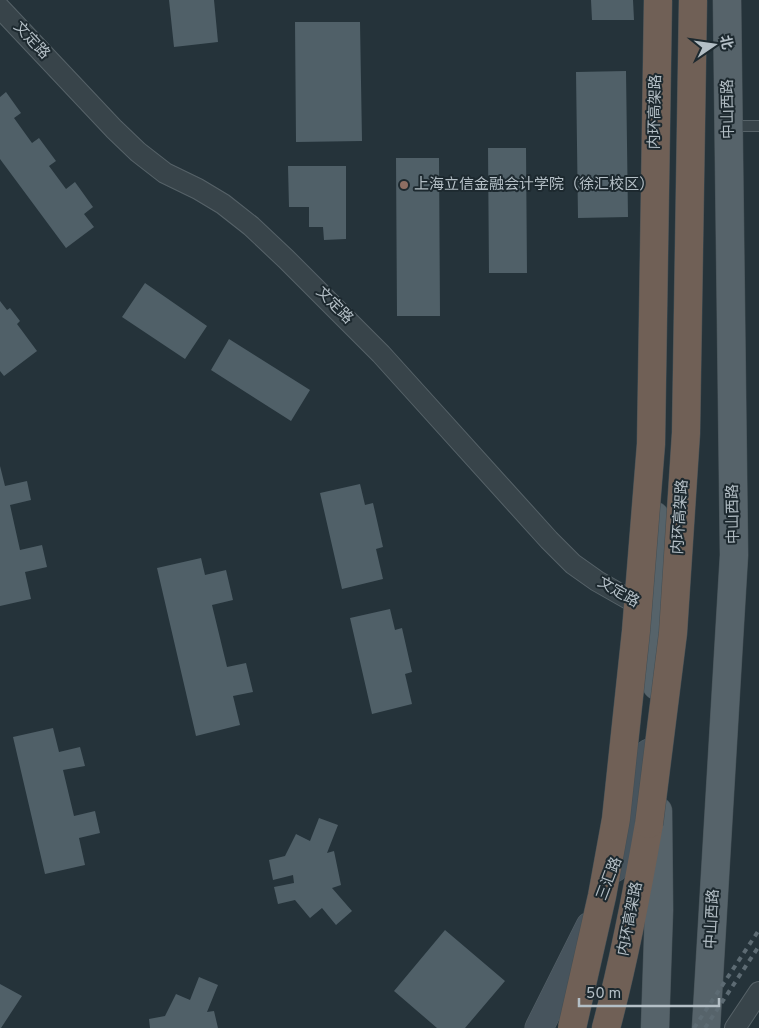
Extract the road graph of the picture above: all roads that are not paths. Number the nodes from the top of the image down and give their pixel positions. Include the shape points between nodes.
1 (647, 0) edge
2 (658, 0) edge
3 (693, 0) edge
4 (727, 0) edge
5 (0, 8) edge
6 (730, 126) junction
7 (759, 126) edge
8 (657, 615) junction
9 (658, 721) junction
10 (585, 970) junction
11 (759, 992) edge
12 (539, 1028) edge
13 (563, 1028) edge
14 (572, 1028) edge
15 (606, 1028) edge
16 (655, 1028) edge
17 (706, 1028) edge
18 (736, 1028) edge

1 - 8 main road
2 - 10 highway, 内环高架路, bridge via 650,454 616,819
3 - 15 highway, 内环高架路, bridge via 686,434 673,633 647,834 630,929
4 - 6 main road, 中山西路
5 - 8 street, 文定路 via 138,152 165,173 223,204 292,265 381,354 573,564 596,581
6 - 7 lane
6 - 17 main road, 中山西路 via 734,555
8 - 9 main road
9 - 12 street, 三汇路 via 630,825 600,905
9 - 16 main road via 659,910
10 - 13 highway, bridge
10 - 14 highway, 内环高架路, bridge
11 - 18 street

